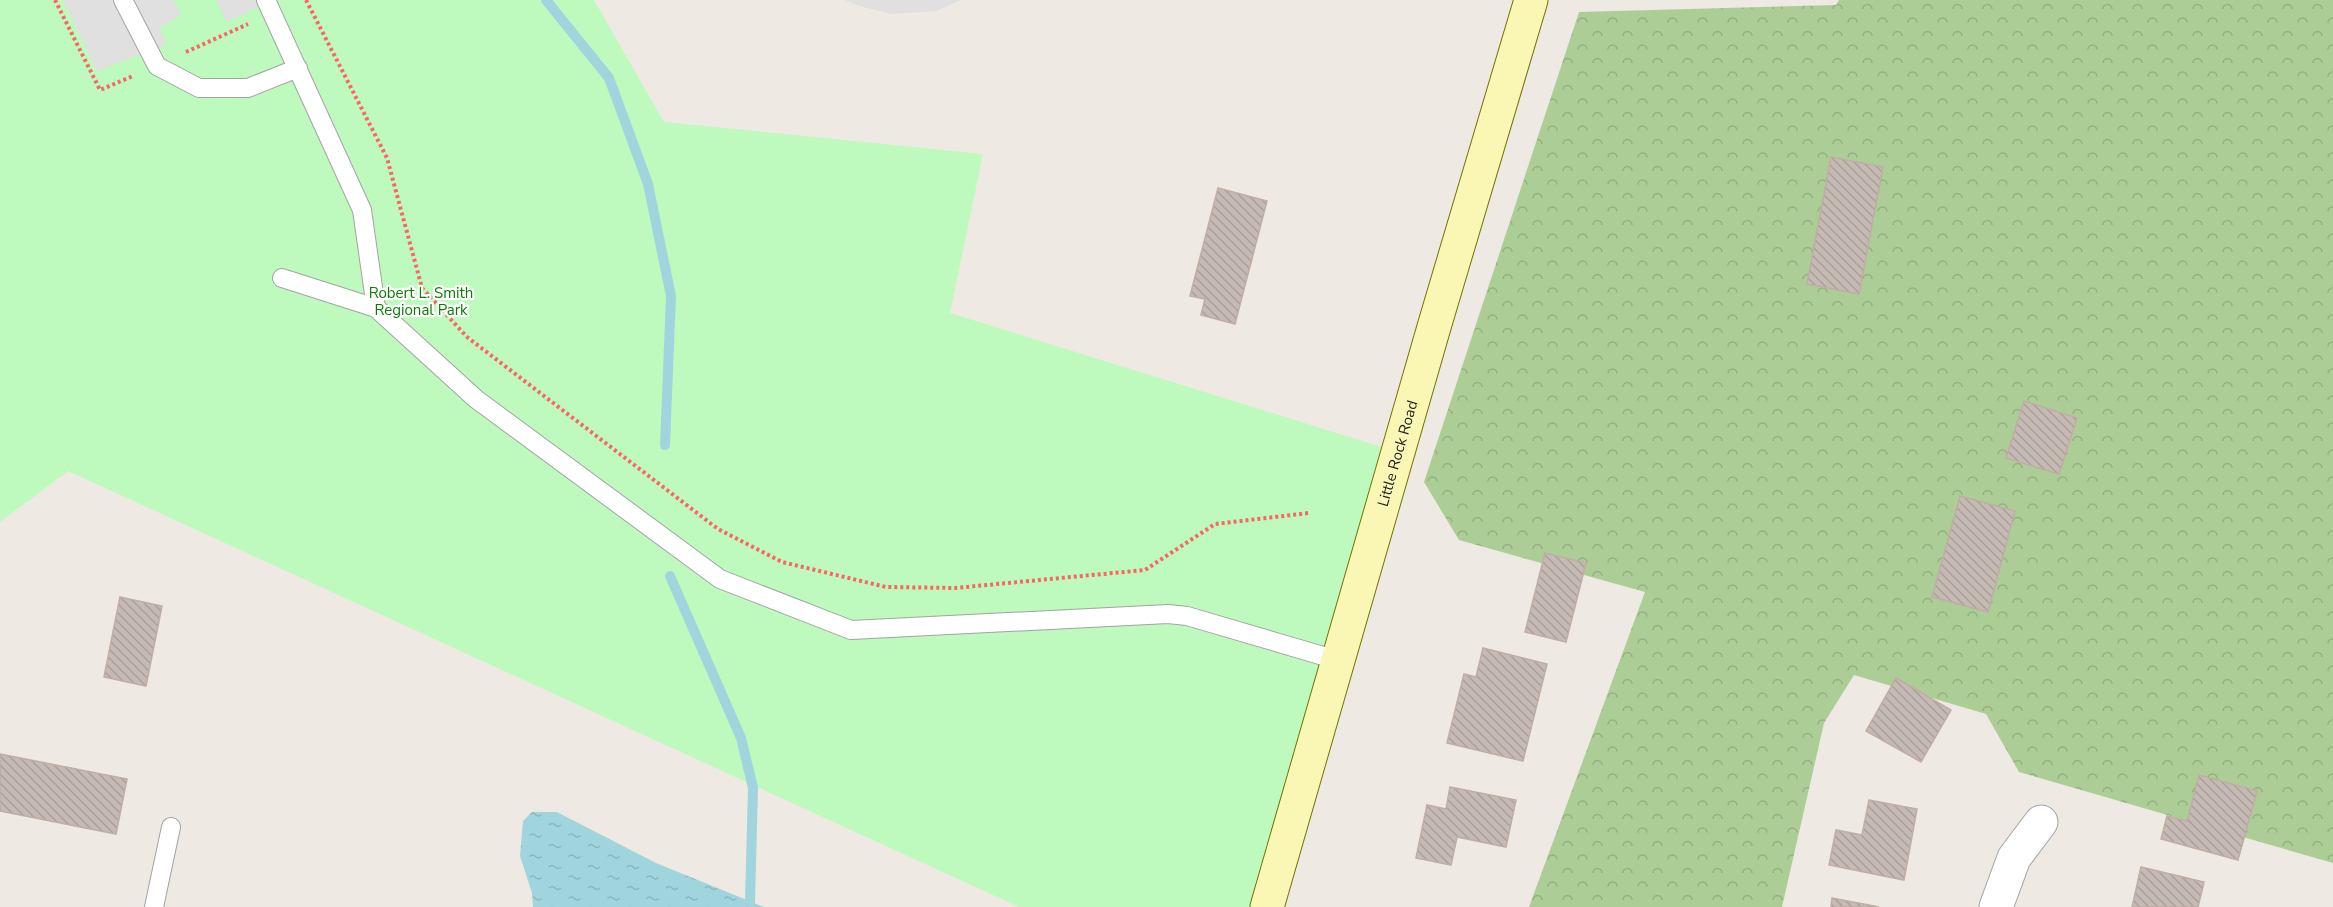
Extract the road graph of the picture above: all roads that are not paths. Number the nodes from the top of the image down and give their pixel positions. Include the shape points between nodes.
1 (123, 0) edge
2 (266, 0) edge
3 (1531, 0) edge
4 (298, 68) junction
5 (282, 278) dead end
6 (376, 308) junction
7 (1337, 660) junction
8 (2041, 822) dead end
9 (171, 827) dead end
10 (154, 907) edge
11 (1267, 907) edge
12 (1996, 907) edge

1 - 4 lane via 157,66 199,88 248,88
2 - 4 lane
3 - 7 main road, Little Rock Road
4 - 6 lane via 362,210
5 - 6 lane
6 - 7 lane via 476,399 720,579 850,630 1187,615
7 - 11 main road, Little Rock Road
8 - 12 street via 2014,858
9 - 10 lane

